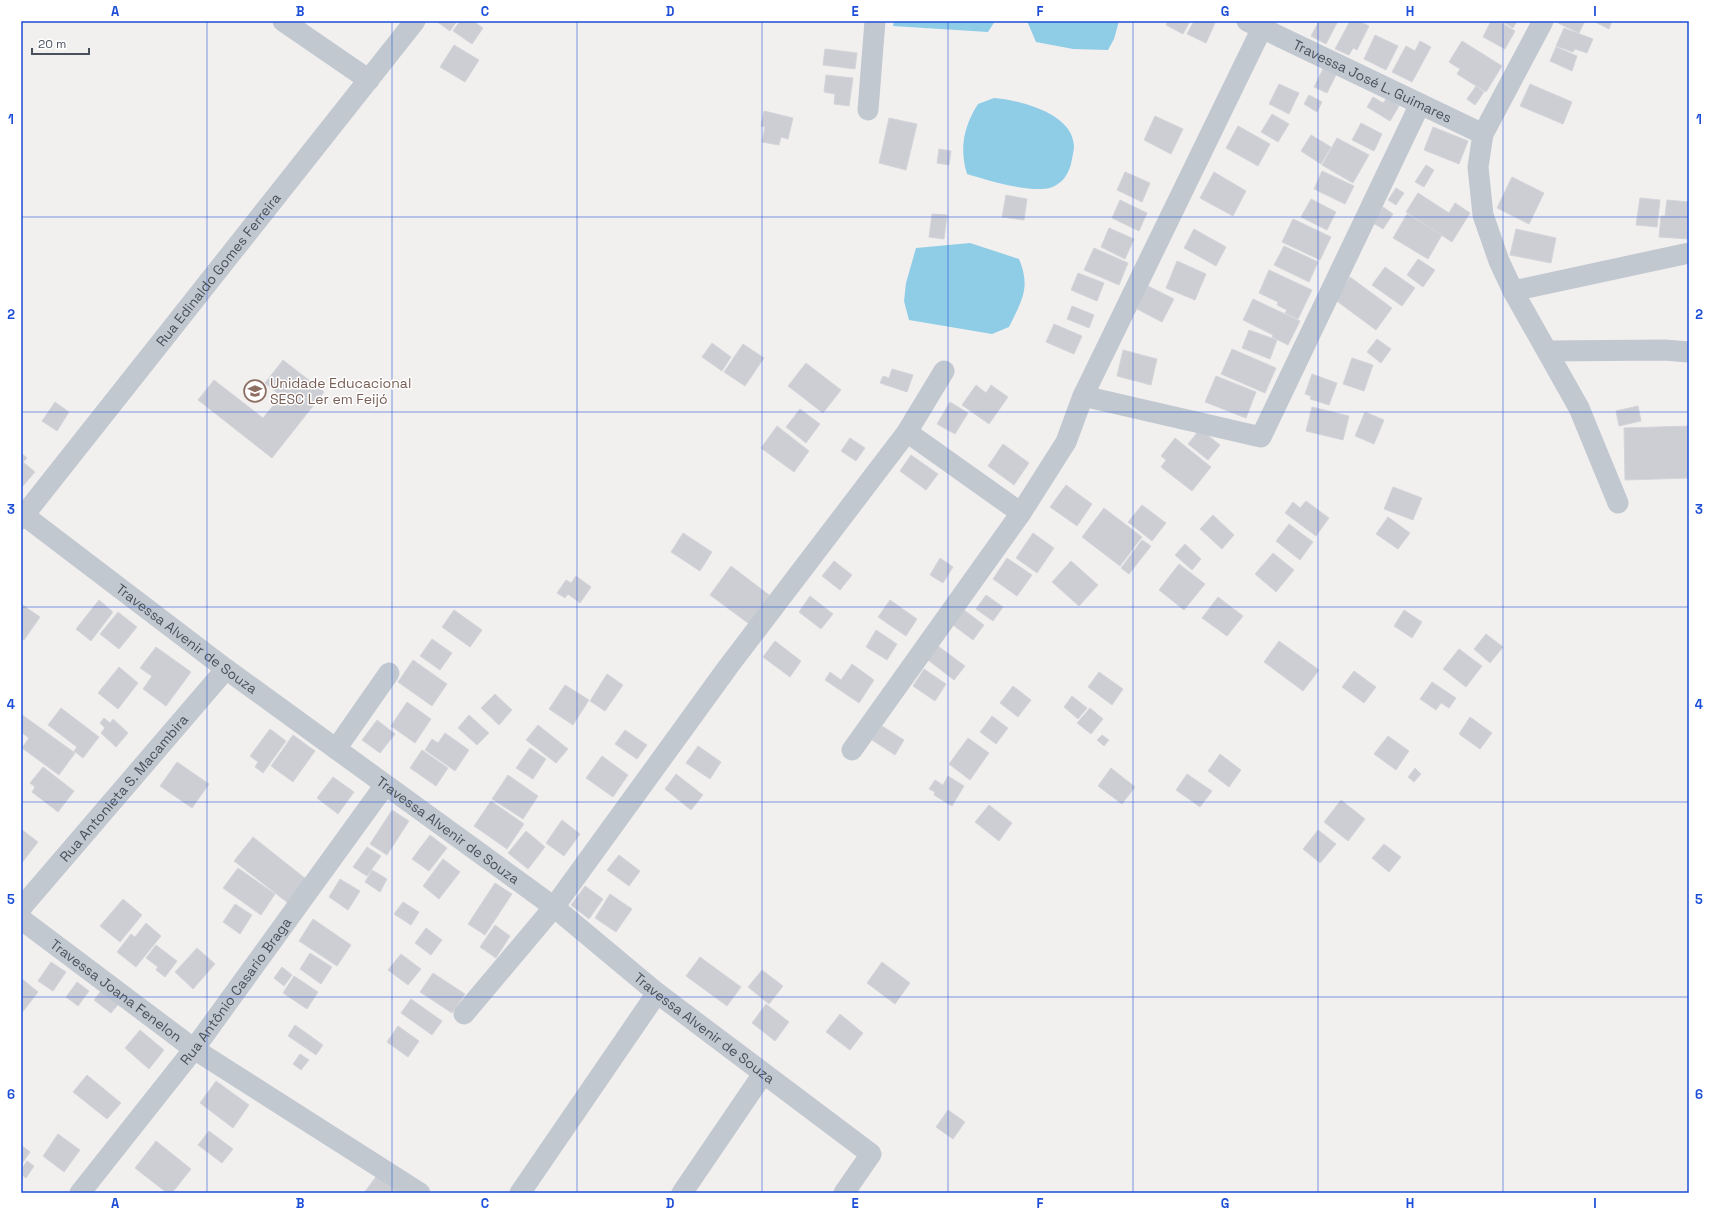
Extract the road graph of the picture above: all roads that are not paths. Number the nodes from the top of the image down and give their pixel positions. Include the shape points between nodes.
1 (283, 21) edge
2 (415, 21) edge
3 (875, 21) edge
4 (1543, 21) edge
5 (1254, 24) edge
6 (369, 80) junction
7 (1420, 104) junction
8 (868, 110) dead end
9 (1483, 134) junction
10 (1689, 253) edge
11 (1513, 291) junction
12 (1547, 351) junction
13 (1689, 352) edge
14 (944, 371) dead end
15 (1083, 396) junction
16 (907, 432) junction
17 (1618, 503) dead end
18 (1021, 513) junction
19 (22, 516) edge
20 (226, 669) junction
21 (389, 673) dead end
22 (336, 749) junction
23 (852, 750) dead end
24 (385, 785) junction
25 (554, 907) junction
26 (21, 908) edge
27 (21, 919) edge
28 (658, 992) junction
29 (464, 1014) dead end
30 (194, 1049) junction
31 (764, 1074) junction
32 (80, 1193) edge
33 (420, 1193) edge
34 (520, 1193) edge
35 (682, 1193) edge
36 (844, 1193) edge

1 - 6 street
2 - 6 street, Rua Edinaldo Gomes Ferreira
3 - 8 street
4 - 9 street
5 - 7 street, Travessa José L. Guimares
5 - 15 street
6 - 19 street, Rua Edinaldo Gomes Ferreira
7 - 9 street, Travessa José L. Guimares
7 - 15 street via 1261,437
9 - 11 street via 1478,166 1483,215 1499,261
10 - 11 street
11 - 12 street
12 - 13 street
12 - 17 street via 1579,408
14 - 16 street
15 - 18 street via 1066,442
16 - 18 street
16 - 25 street via 728,667
18 - 23 street
19 - 20 street, Travessa Alvenir de Souza
20 - 22 street, Travessa Alvenir de Souza
20 - 26 street, Rua Antonieta S. Macambira
21 - 22 street
22 - 24 street, Travessa Alvenir de Souza
24 - 25 street, Travessa Alvenir de Souza
24 - 30 street, Rua Antônio Casario Braga
25 - 28 street, Travessa Alvenir de Souza
25 - 29 street
27 - 30 street, Travessa Joana Fenelon
28 - 31 street, Travessa Alvenir de Souza
28 - 34 street
30 - 32 street, Rua Antônio Casario Braga
30 - 33 street, Travessa Joana Fenelon
31 - 35 street
31 - 36 street, Travessa Alvenir de Souza via 871,1154

